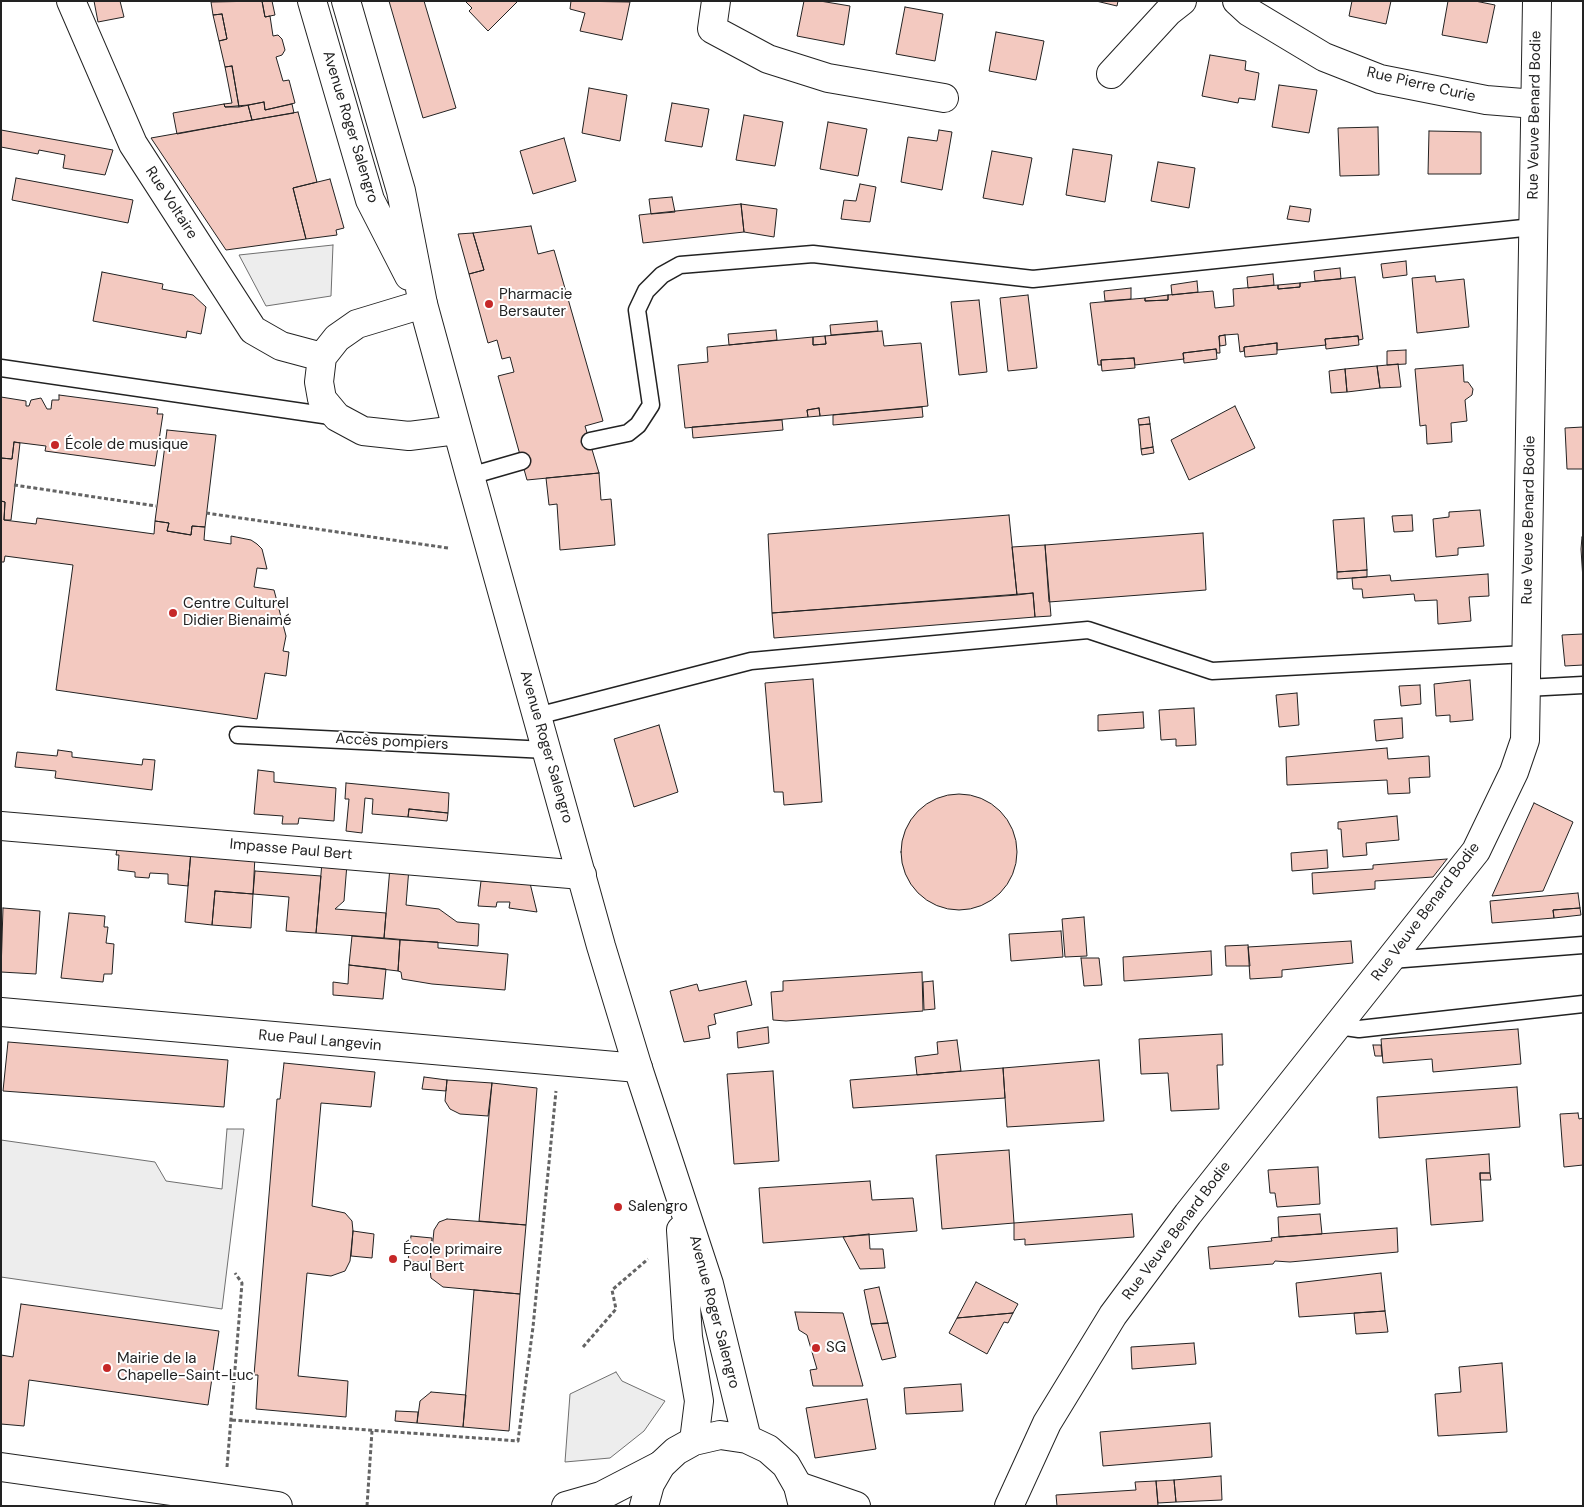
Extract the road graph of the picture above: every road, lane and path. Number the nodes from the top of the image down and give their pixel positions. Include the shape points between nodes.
1 (71, 1) edge
2 (312, 1) edge
3 (346, 1) edge
4 (716, 1) edge
5 (1182, 1) edge
6 (1237, 1) edge
7 (1537, 1) edge
8 (1111, 74) dead end
9 (944, 98) dead end
10 (1535, 104) junction
11 (1533, 227) junction
12 (423, 304) junction
13 (322, 357) junction
14 (1, 368) edge
15 (338, 417) junction
16 (457, 430) junction
17 (590, 441) dead end
18 (522, 461) dead end
19 (470, 476) junction
20 (14, 485) dead end
21 (156, 506) dead end
22 (206, 513) dead end
23 (448, 548) dead end
24 (1526, 654) junction
25 (1583, 685) edge
26 (1538, 687) junction
27 (537, 716) junction
28 (238, 735) dead end
29 (547, 750) junction
30 (1, 826) edge
31 (582, 874) junction
32 (1583, 945) edge
33 (1390, 960) junction
34 (1583, 1004) edge
35 (1, 1012) edge
36 (1338, 1026) junction
37 (638, 1068) junction
38 (556, 1086) dead end
39 (678, 1187) junction
40 (648, 1259) dead end
41 (235, 1273) dead end
42 (583, 1347) dead end
43 (232, 1420) junction
44 (372, 1431) junction
45 (747, 1439) junction
46 (694, 1441) junction
47 (661, 1465) junction
48 (1, 1467) edge
49 (226, 1474) dead end
50 (800, 1496) edge
51 (205, 1501) edge
52 (278, 1506) edge
53 (367, 1506) edge
54 (566, 1506) edge
55 (644, 1506) edge
56 (856, 1506) edge
57 (1008, 1506) edge

1 - 13 street, Rue Voltaire via 132,144 253,330 281,346
2 - 12 street, Avenue Roger Salengro via 370,200
3 - 12 street, Avenue Roger Salengro via 401,191
4 - 9 street via 712,29 768,59 828,78
5 - 8 street
6 - 10 street, Rue Pierre Curie via 1249,12 1324,57 1380,79 1486,100
7 - 10 street, Rue Veuve Benard Bodie
10 - 11 street, Rue Veuve Benard Bodie
11 - 17 lane via 1033,279 813,254 680,265 662,275 646,291 637,310 652,405 628,433
11 - 24 street, Rue Veuve Benard Bodie
12 - 13 street via 357,324 337,338
12 - 16 street, Avenue Roger Salengro
13 - 15 street via 322,399
14 - 15 lane
15 - 16 street via 363,431 409,436
16 - 19 street, Avenue Roger Salengro
18 - 19 lane
19 - 27 street, Avenue Roger Salengro
20 - 21 path
22 - 23 path
24 - 26 street, Rue Veuve Benard Bodie
24 - 27 lane via 1212,671 1088,630 751,661
25 - 26 lane
26 - 33 street, Rue Veuve Benard Bodie via 1514,772 1476,851
27 - 29 street, Avenue Roger Salengro
28 - 29 lane, Accès pompiers
29 - 31 street, Avenue Roger Salengro
30 - 31 street, Impasse Paul Bert
31 - 37 street, Avenue Roger Salengro
32 - 33 lane
33 - 36 street, Rue Veuve Benard Bodie
34 - 36 lane via 1359,1029
35 - 37 street, Rue Paul Langevin
36 - 57 street, Rue Veuve Benard Bodie via 1188,1214 1113,1315 1047,1424
37 - 39 street, Avenue Roger Salengro
38 - 44 path via 533,1326 518,1441
39 - 45 street, Avenue Roger Salengro via 710,1284
39 - 46 street, Avenue Roger Salengro via 688,1337 699,1400
40 - 42 path via 612,1290 616,1309
41 - 43 path via 242,1283
43 - 44 path
43 - 49 path
44 - 53 path
45 - 46 street via 720,1435
45 - 50 street via 768,1449 786,1465
46 - 47 street
47 - 54 street via 601,1496
47 - 55 street via 650,1484
48 - 51 street
50 - 56 street
51 - 52 street

